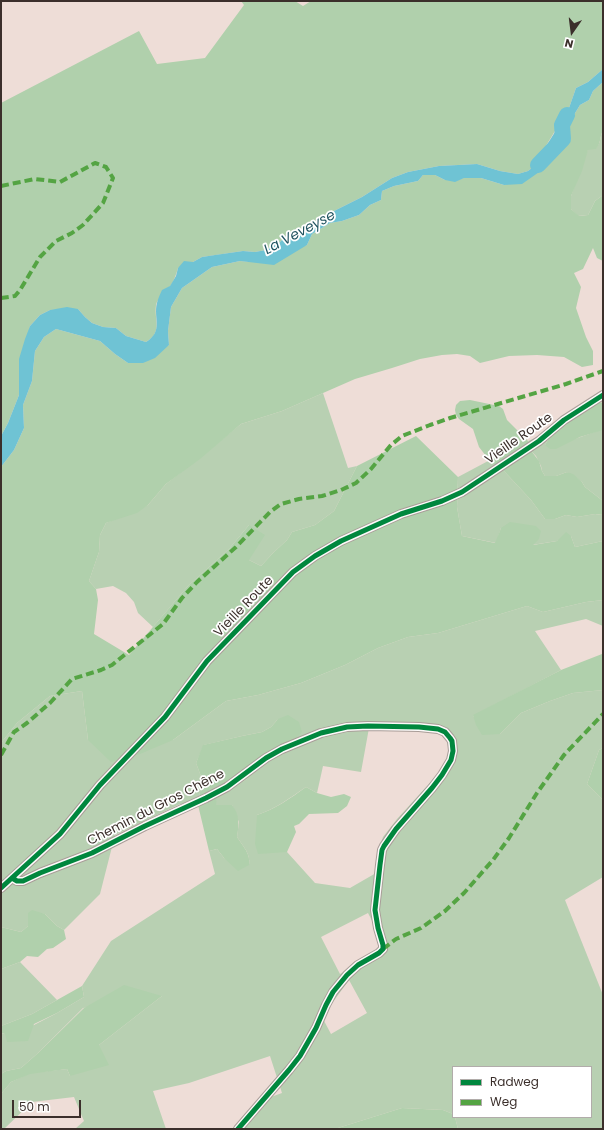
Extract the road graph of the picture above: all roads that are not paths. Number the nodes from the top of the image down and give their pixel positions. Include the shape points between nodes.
1 (602, 396) edge
2 (12, 878) junction
3 (1, 888) edge
4 (238, 1129) edge

1 - 2 street, Vieille Route via 462,492 401,514 341,541 293,572 207,661 169,712 100,785 60,834
2 - 3 street, Vieille Route
2 - 4 street, Chemin du Gros Chêne via 17,881 23,880 92,853 211,796 266,758 321,733 347,727 381,726 434,728 448,735 454,747 447,768 396,829 382,850 375,910 383,949 358,965 333,992 300,1056

